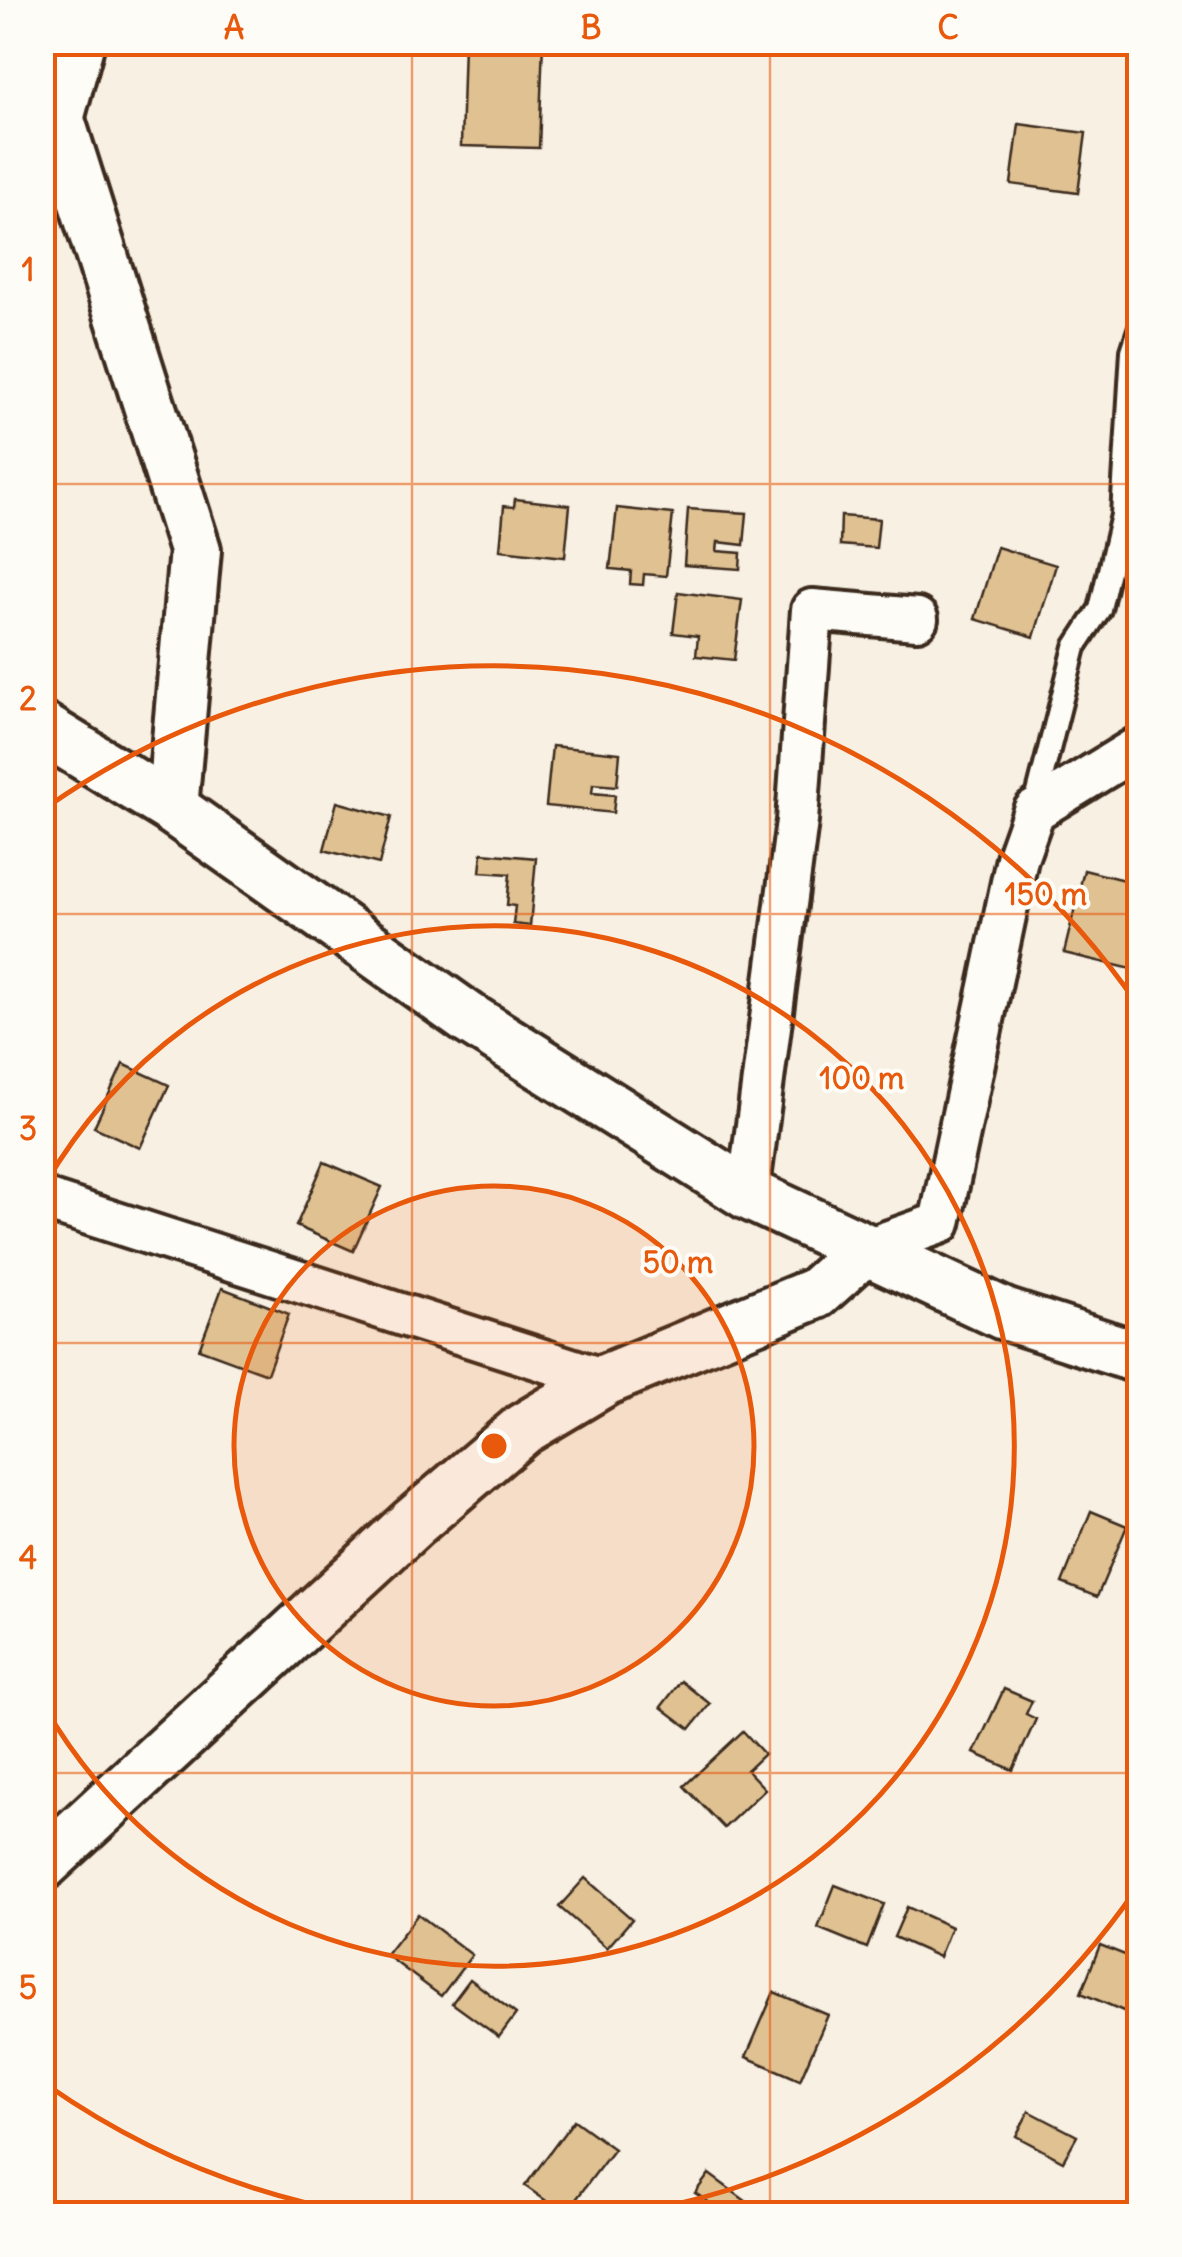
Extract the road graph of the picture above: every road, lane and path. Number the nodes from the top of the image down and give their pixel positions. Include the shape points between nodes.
1 (84, 42) edge
2 (42, 67) edge
3 (61, 127) junction
4 (1140, 327) edge
5 (917, 620) dead end
6 (42, 728) edge
7 (1140, 746) edge
8 (172, 808) junction
9 (1034, 811) junction
10 (748, 1194) junction
11 (42, 1199) edge
12 (864, 1250) junction
13 (1140, 1358) edge
14 (604, 1380) junction
15 (42, 1866) edge

1 - 3 street
2 - 3 street
3 - 8 street via 195,550
4 - 9 lane via 1132,351 1122,515 1100,610 1076,647
5 - 10 street via 812,610 797,821
6 - 8 street
7 - 9 street
8 - 10 street via 468,1018
9 - 12 street via 1017,859 940,1223
10 - 12 street
11 - 14 street
12 - 13 street via 1004,1314
12 - 14 street via 816,1293
14 - 15 street via 523,1429 427,1511

